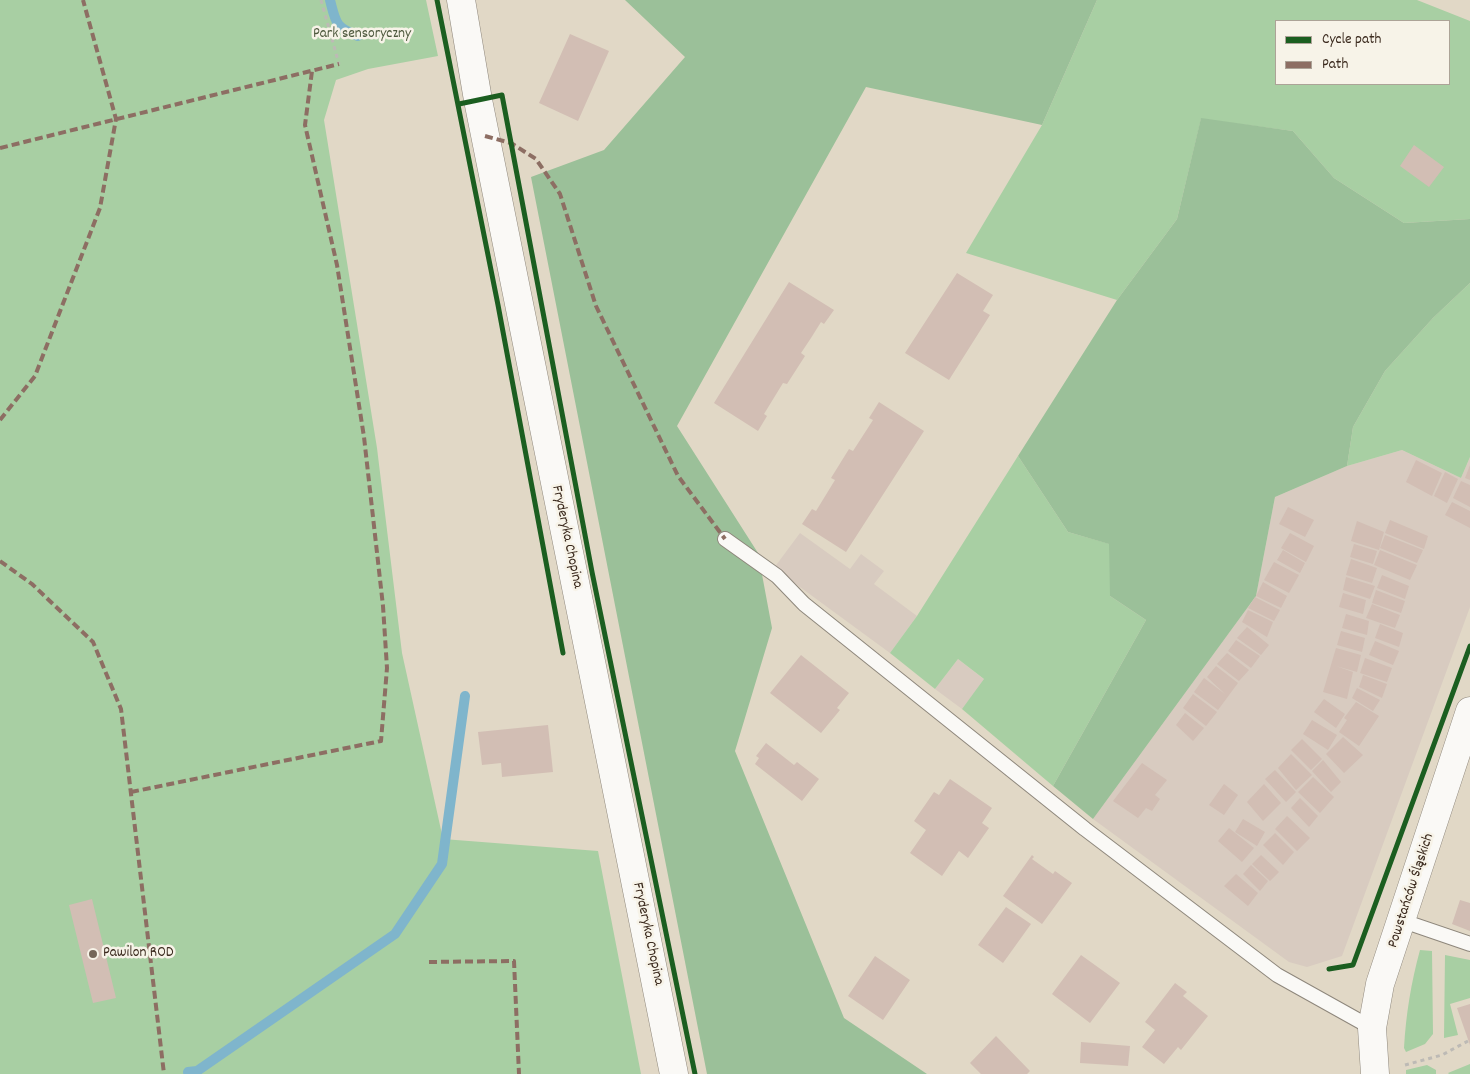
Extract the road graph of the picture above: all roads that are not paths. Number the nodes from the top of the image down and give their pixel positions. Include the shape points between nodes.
1 (461, 0) edge
2 (725, 539) dead end
3 (1470, 711) edge
4 (1403, 921) junction
5 (1470, 944) edge
6 (1372, 1028) junction
7 (1386, 1070) edge
8 (674, 1074) edge

1 - 8 street, Fryderyka Chopina via 478,100
2 - 6 lane via 777,576 804,604 1085,829 1277,975
3 - 4 street, Powstańców Śląskich
4 - 5 lane
4 - 6 street, Powstańców Śląskich via 1380,984
6 - 7 street, Powstańców Śląskich

